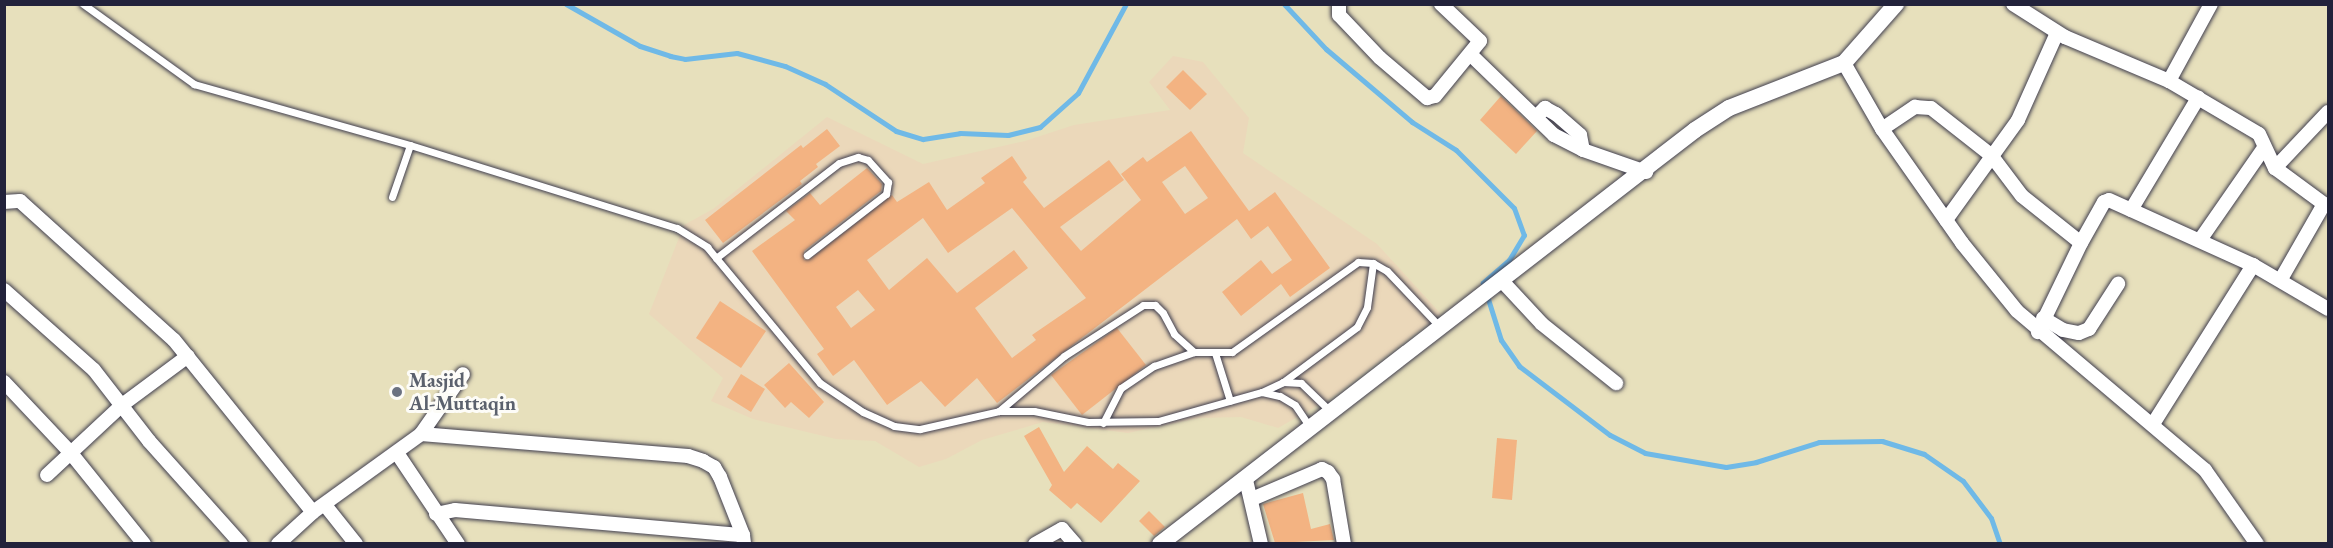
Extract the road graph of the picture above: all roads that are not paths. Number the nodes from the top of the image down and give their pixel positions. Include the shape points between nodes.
1 (83, 4) edge
2 (1339, 4) edge
3 (1441, 4) edge
4 (1896, 4) edge
5 (2013, 4) edge
6 (2211, 4) edge
7 (2057, 33) junction
8 (1470, 54) junction
9 (1844, 63) junction
10 (2169, 81) junction
11 (2198, 98) junction
12 (2328, 112) edge
13 (1882, 129) junction
14 (410, 145) junction
15 (2264, 148) junction
16 (1991, 155) junction
17 (2275, 168) junction
18 (1646, 172) junction
19 (392, 197) dead end
20 (4, 202) edge
21 (2326, 204) edge
22 (2132, 210) junction
23 (1946, 219) junction
24 (2200, 240) junction
25 (2081, 243) junction
26 (807, 255) dead end
27 (716, 258) junction
28 (1373, 263) junction
29 (2253, 265) junction
30 (2281, 279) junction
31 (2118, 284) dead end
32 (4, 290) edge
33 (1491, 291) junction
34 (2328, 309) edge
35 (2040, 325) junction
36 (1441, 329) junction
37 (1194, 352) junction
38 (1215, 353) junction
39 (188, 356) junction
40 (464, 374) dead end
41 (1283, 381) junction
42 (4, 382) edge
43 (1616, 383) dead end
44 (1262, 392) junction
45 (1230, 401) junction
46 (122, 405) junction
47 (999, 411) junction
48 (1332, 413) junction
49 (1103, 423) junction
50 (2153, 424) junction
51 (1311, 429) junction
52 (421, 434) junction
53 (70, 452) junction
54 (397, 453) junction
55 (46, 475) dead end
56 (1246, 480) junction
57 (1252, 499) junction
58 (319, 509) junction
59 (436, 514) junction
60 (743, 539) edge
61 (144, 543) edge
62 (241, 543) edge
63 (278, 543) edge
64 (356, 543) edge
65 (458, 543) edge
66 (1035, 543) edge
67 (1075, 543) edge
68 (1160, 543) edge
69 (1261, 543) edge
70 (1344, 543) edge
71 (2258, 543) edge

1 - 14 lane via 194,84
2 - 8 street via 1339,15 1347,24 1427,98 1435,96
3 - 8 street via 1480,41
4 - 9 street
5 - 7 street
6 - 10 street
7 - 10 street
7 - 16 street via 2018,120
8 - 18 street via 1554,135 1583,150
9 - 13 street
9 - 18 street via 1730,108 1695,130
10 - 11 street
11 - 15 street via 2257,132
11 - 22 street
12 - 17 street
13 - 16 street via 1922,106 1945,117
13 - 23 street
14 - 19 lane
14 - 27 lane via 677,228
15 - 17 street
15 - 24 street
16 - 23 street
16 - 25 street via 2022,196
17 - 21 street
18 - 33 street
20 - 39 street via 20,201
21 - 30 street
22 - 24 street
22 - 25 street via 2105,201
23 - 35 street via 2017,312
24 - 29 street
25 - 35 street
26 - 27 lane via 886,194 888,182 868,160 858,157 839,163
27 - 47 lane via 820,383 863,412 894,426 920,429
28 - 36 lane via 1387,271
28 - 38 lane via 1358,262 1253,340 1232,352
28 - 41 lane via 1367,307 1358,327
29 - 30 street
29 - 50 street
30 - 34 street
31 - 35 street via 2089,329 2079,333
32 - 46 street via 94,370
33 - 36 street
33 - 43 street via 1542,324
35 - 50 street
36 - 48 street
37 - 38 lane
37 - 47 lane via 1174,334 1155,305 1143,305 1064,356
37 - 49 lane via 1154,366 1121,388
38 - 45 lane
39 - 46 street
39 - 58 street
40 - 52 street
41 - 44 lane
41 - 48 lane via 1301,383
42 - 53 street
44 - 45 lane
44 - 51 lane via 1295,405
45 - 49 lane via 1158,421
46 - 53 street
46 - 62 street
47 - 49 lane via 1034,411
48 - 51 street
50 - 71 street via 2205,470
51 - 56 street
52 - 54 street
52 - 60 street via 688,456 714,467
53 - 55 street
53 - 61 street
54 - 58 street
54 - 59 street
56 - 57 street
56 - 68 street
57 - 69 street
57 - 70 street via 1322,469 1333,479
58 - 63 street
58 - 64 street
59 - 60 street via 455,510
59 - 65 street
66 - 67 street via 1062,530 1068,531

